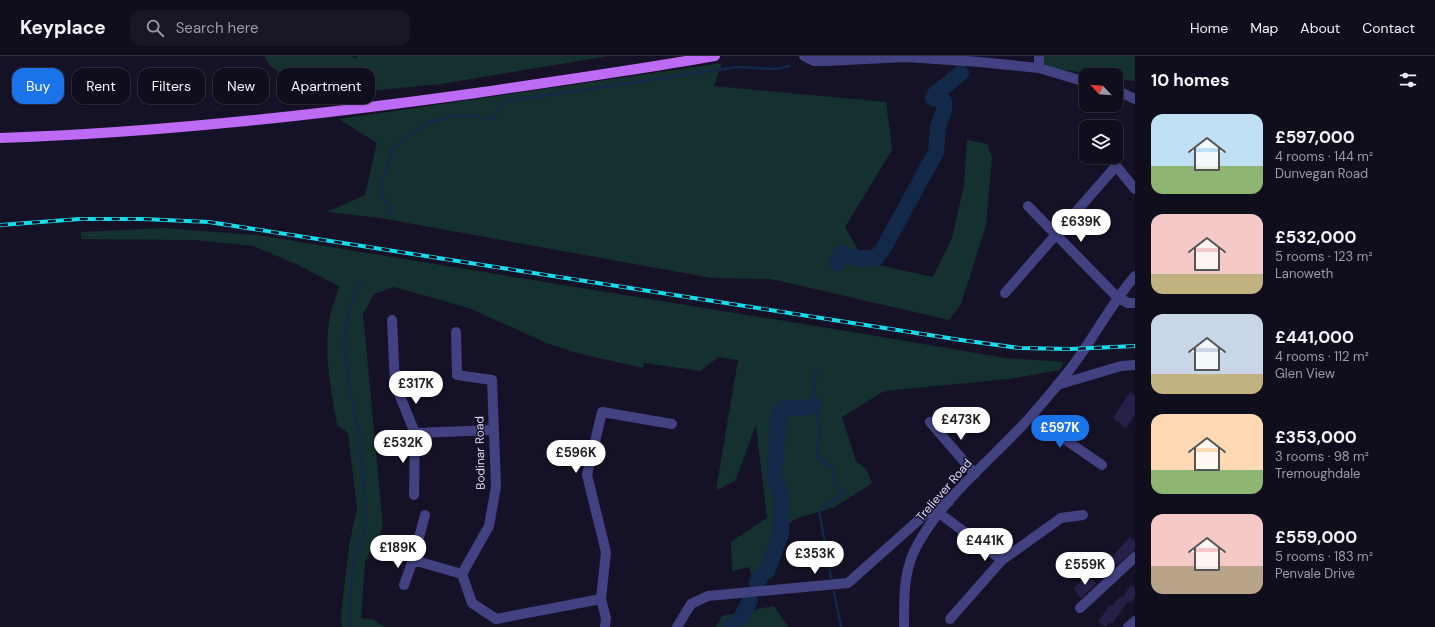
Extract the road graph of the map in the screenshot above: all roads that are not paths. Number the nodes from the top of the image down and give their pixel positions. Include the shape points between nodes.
1 (716, 56) edge
2 (804, 56) edge
3 (1039, 56) edge
4 (1040, 68) junction
5 (1079, 80) edge
6 (1123, 93) edge
7 (1135, 99) edge
8 (0, 138) edge
9 (1135, 189) edge
10 (1028, 206) dead end
11 (1057, 234) junction
12 (1135, 276) edge
13 (1006, 293) dead end
14 (1117, 297) junction
15 (1135, 303) edge
16 (392, 320) dead end
17 (456, 332) dead end
18 (1135, 365) edge
19 (1057, 385) junction
20 (1031, 416) junction
21 (930, 422) dead end
22 (672, 424) dead end
23 (493, 430) junction
24 (415, 432) junction
25 (1102, 465) dead end
26 (975, 474) junction
27 (414, 495) dead end
28 (949, 502) junction
29 (939, 513) junction
30 (425, 515) dead end
31 (1083, 515) dead end
32 (1135, 558) edge
33 (413, 560) junction
34 (1002, 560) junction
35 (462, 574) junction
36 (404, 585) dead end
37 (601, 600) junction
38 (1080, 608) dead end
39 (950, 619) dead end
40 (1135, 621) edge
41 (604, 627) edge
42 (677, 627) edge
43 (904, 627) edge
44 (1128, 627) edge

1 - 8 main road via 397,104 207,124
2 - 4 street via 826,61 906,57
3 - 4 street
4 - 5 street
6 - 7 street
9 - 11 street via 1116,166
10 - 11 street
11 - 13 street
11 - 14 street
12 - 14 street, Treliever Road
14 - 15 street via 1128,304
14 - 19 street, Treliever Road
16 - 24 street via 395,384
17 - 23 street, Bodinar Road via 457,375 492,380
18 - 19 street via 1121,366
19 - 20 street, Treliever Road
20 - 25 street
20 - 26 street, Treliever Road
21 - 26 street
22 - 37 street via 602,412 587,474 606,552
23 - 24 street
23 - 35 street, Bodinar Road via 496,487 489,526
24 - 27 street
26 - 28 street, Treliever Road
28 - 29 street, Treliever Road
28 - 42 street via 940,502 848,583 708,596 691,604
29 - 34 street
29 - 43 street, Treliever Road via 918,542 911,559 903,593
30 - 33 street
31 - 34 street via 1061,518
32 - 38 street
33 - 35 street
33 - 36 street
34 - 39 street
35 - 37 street via 472,603 496,619
37 - 41 street via 606,618
40 - 44 street

